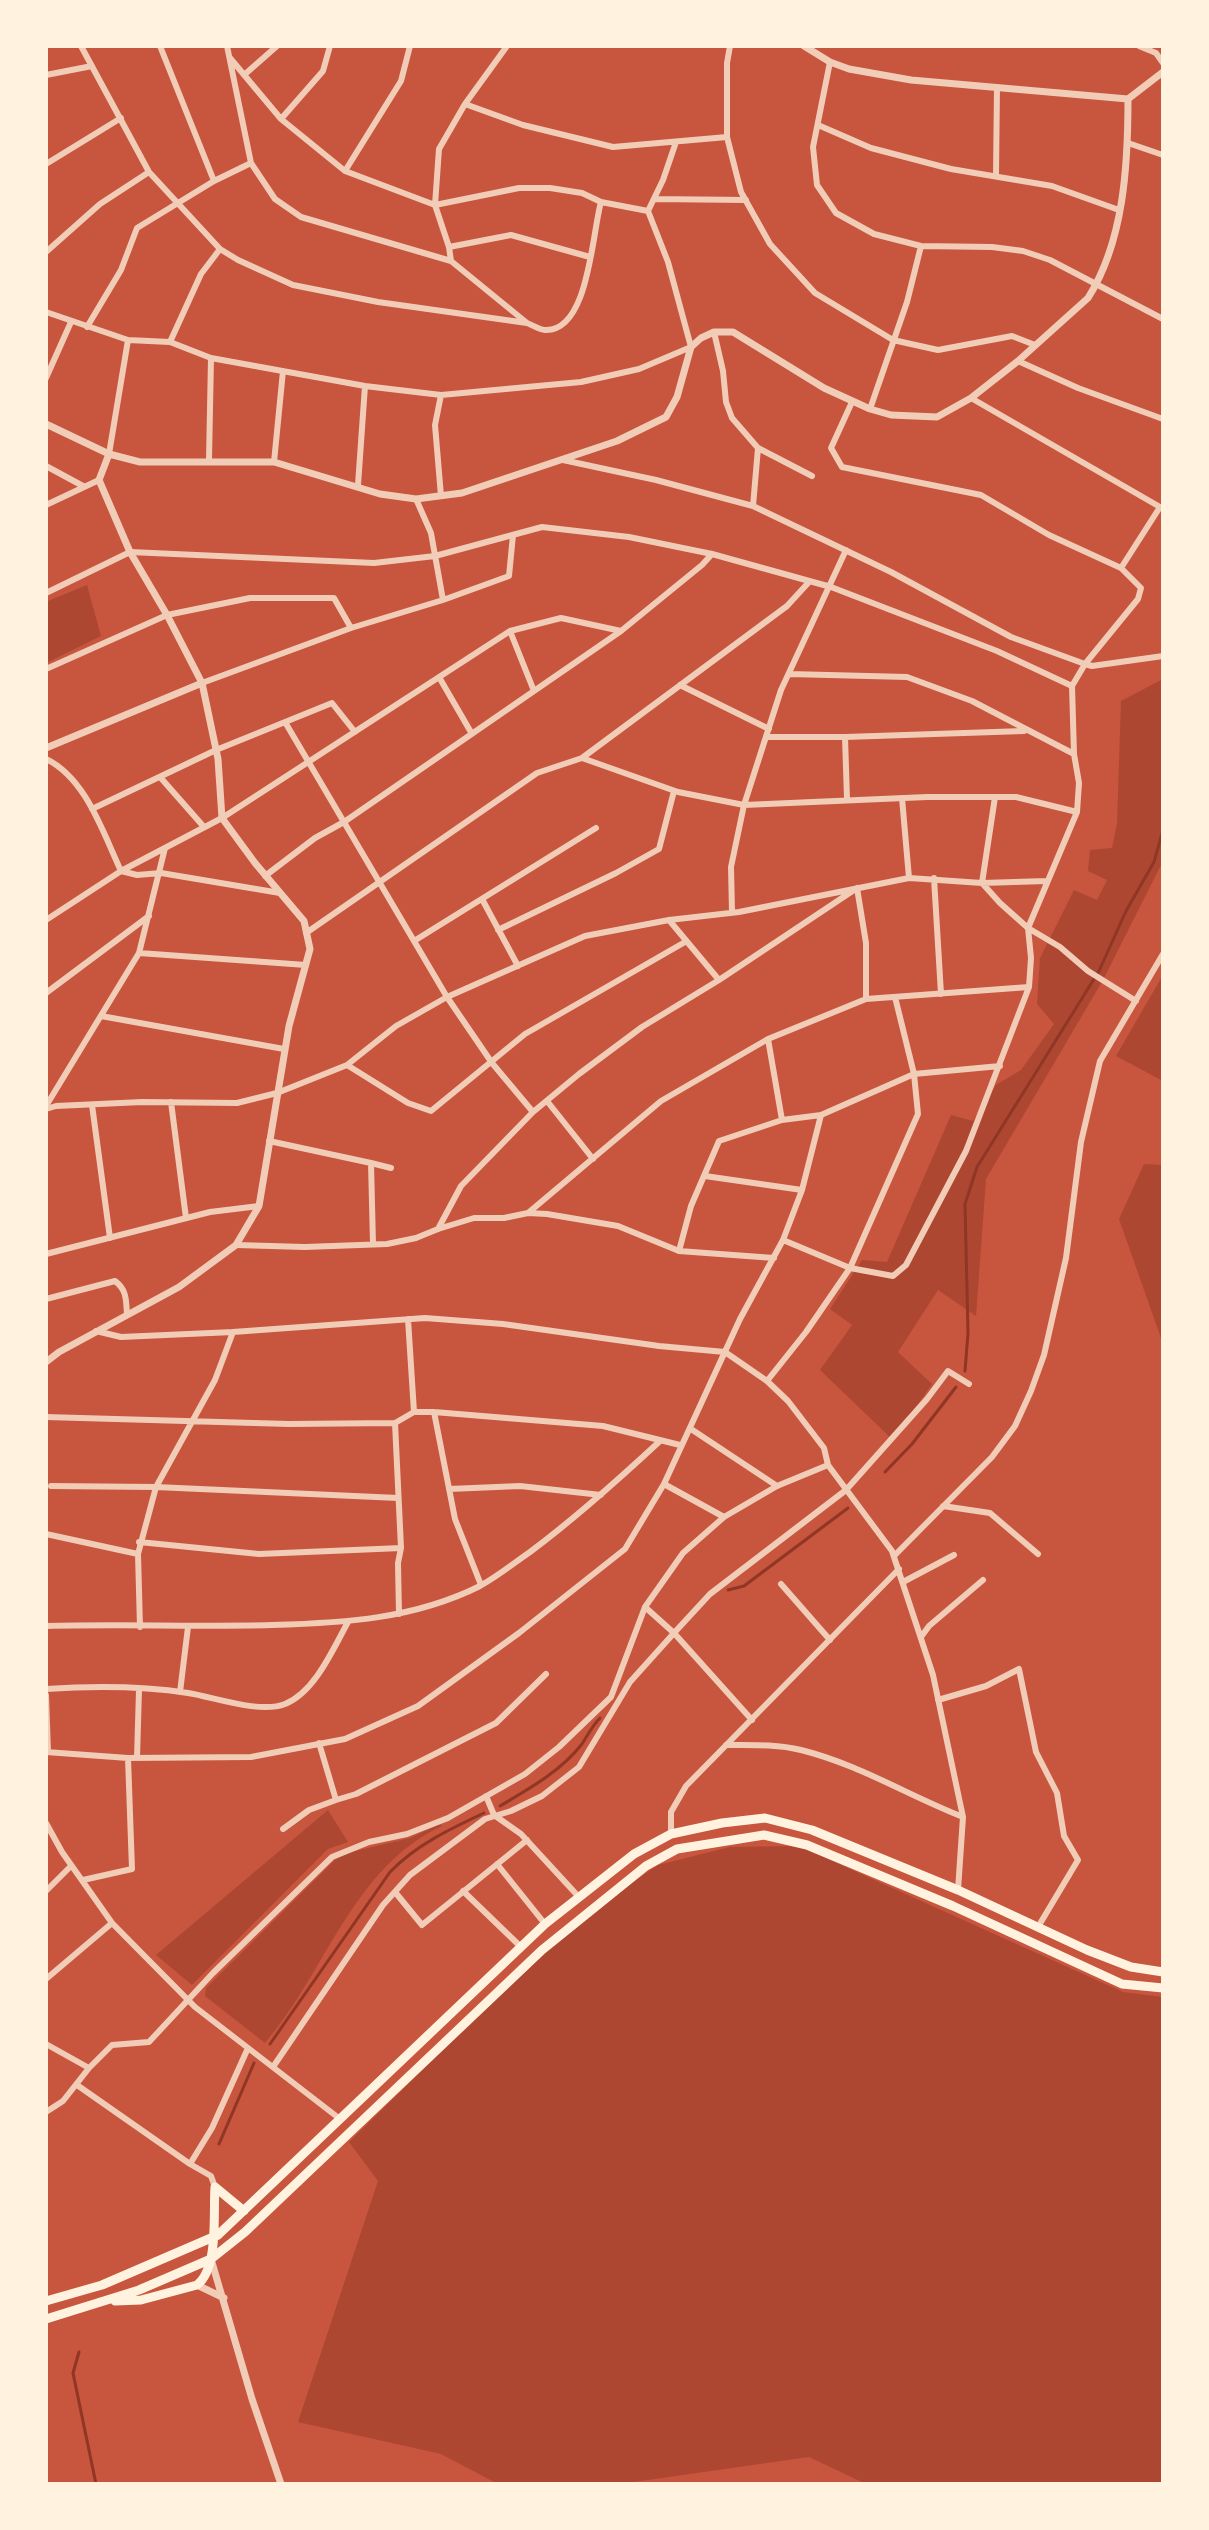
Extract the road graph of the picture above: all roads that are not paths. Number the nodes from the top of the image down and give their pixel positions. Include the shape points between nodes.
1 (81, 46) edge
2 (160, 46) edge
3 (227, 46) edge
4 (277, 46) edge
5 (330, 46) edge
6 (410, 46) edge
7 (507, 46) edge
8 (730, 46) edge
9 (804, 46) edge
10 (1139, 46) edge
11 (230, 58) junction
12 (830, 62) junction
13 (1163, 63) edge
14 (92, 66) junction
15 (1163, 72) edge
16 (46, 75) edge
17 (244, 75) junction
18 (997, 87) junction
19 (1128, 99) junction
20 (465, 104) junction
21 (121, 118) junction
22 (281, 119) junction
23 (818, 125) junction
24 (727, 137) junction
25 (676, 142) junction
26 (1128, 143) junction
27 (1163, 155) edge
28 (47, 160) edge
29 (251, 163) junction
30 (345, 171) junction
31 (149, 172) junction
32 (996, 175) junction
33 (214, 181) junction
34 (654, 199) junction
35 (746, 200) junction
36 (601, 202) junction
37 (176, 204) junction
38 (435, 205) junction
39 (1119, 210) junction
40 (648, 211) junction
41 (921, 246) junction
42 (449, 247) junction
43 (220, 249) junction
44 (46, 252) edge
45 (590, 257) junction
46 (451, 261) junction
47 (1096, 285) junction
48 (46, 312) edge
49 (1163, 319) edge
50 (71, 322) junction
51 (527, 323) junction
52 (87, 327) junction
53 (714, 332) junction
54 (128, 340) junction
55 (893, 340) junction
56 (170, 342) junction
57 (1035, 345) junction
58 (691, 347) junction
59 (211, 358) junction
60 (1018, 361) junction
61 (283, 371) junction
62 (46, 378) edge
63 (365, 386) junction
64 (441, 395) junction
65 (971, 398) junction
66 (852, 402) junction
67 (870, 409) junction
68 (1163, 419) edge
69 (46, 424) edge
70 (758, 448) junction
71 (109, 454) junction
72 (209, 460) junction
73 (563, 460) junction
74 (274, 462) junction
75 (46, 466) edge
76 (812, 476) dead end
77 (99, 480) junction
78 (358, 485) junction
79 (83, 486) junction
80 (441, 496) junction
81 (416, 499) junction
82 (47, 504) edge
83 (753, 506) junction
84 (1162, 507) edge
85 (513, 535) junction
86 (846, 550) junction
87 (130, 552) junction
88 (712, 554) junction
89 (435, 556) junction
90 (1121, 568) junction
91 (809, 582) junction
92 (831, 587) junction
93 (46, 593) edge
94 (443, 600) junction
95 (167, 615) junction
96 (351, 628) junction
97 (510, 631) junction
98 (621, 631) junction
99 (1163, 656) edge
100 (1085, 664) junction
101 (46, 669) edge
102 (789, 674) junction
103 (439, 677) junction
104 (202, 683) junction
105 (680, 685) junction
106 (1072, 686) junction
107 (534, 691) junction
108 (285, 722) junction
109 (1028, 730) junction
110 (355, 732) junction
111 (767, 733) junction
112 (472, 734) junction
113 (845, 737) junction
114 (46, 748) edge
115 (216, 750) junction
116 (1074, 754) junction
117 (582, 758) junction
118 (46, 759) edge
119 (307, 762) junction
120 (160, 777) junction
121 (674, 791) junction
122 (995, 797) junction
123 (902, 798) junction
124 (847, 799) junction
125 (744, 805) junction
126 (92, 809) junction
127 (1077, 812) junction
128 (222, 818) junction
129 (344, 822) junction
130 (204, 827) junction
131 (596, 828) dead end
132 (165, 848) junction
133 (121, 871) junction
134 (161, 873) junction
135 (265, 876) junction
136 (909, 878) junction
137 (934, 878) junction
138 (1046, 881) junction
139 (379, 882) junction
140 (982, 883) junction
141 (857, 888) junction
142 (280, 893) junction
143 (482, 899) junction
144 (732, 912) junction
145 (149, 916) junction
146 (46, 920) edge
147 (669, 920) junction
148 (1028, 928) junction
149 (498, 930) junction
150 (306, 933) junction
151 (414, 941) junction
152 (685, 942) junction
153 (139, 953) junction
154 (1163, 954) edge
155 (306, 965) junction
156 (518, 966) junction
157 (719, 980) junction
158 (1029, 987) junction
159 (46, 993) edge
160 (941, 994) junction
161 (447, 997) junction
162 (895, 997) junction
163 (866, 999) junction
164 (1136, 1001) junction
165 (101, 1016) junction
166 (768, 1039) junction
167 (284, 1049) junction
168 (492, 1063) junction
169 (347, 1065) junction
170 (1000, 1066) junction
171 (914, 1074) junction
172 (277, 1093) junction
173 (547, 1101) junction
174 (171, 1102) junction
175 (92, 1105) junction
176 (46, 1108) edge
177 (533, 1112) junction
178 (821, 1115) junction
179 (782, 1120) junction
180 (269, 1141) junction
181 (593, 1159) junction
182 (371, 1163) junction
183 (391, 1168) dead end
184 (705, 1176) junction
185 (802, 1190) junction
186 (259, 1206) junction
187 (528, 1213) junction
188 (186, 1218) junction
189 (438, 1229) junction
190 (110, 1238) junction
191 (783, 1240) junction
192 (373, 1244) junction
193 (236, 1245) junction
194 (679, 1251) junction
195 (46, 1254) edge
196 (774, 1258) junction
197 (850, 1268) junction
198 (46, 1299) edge
199 (127, 1315) junction
200 (408, 1319) junction
201 (96, 1331) junction
202 (233, 1332) junction
203 (725, 1352) junction
204 (46, 1362) edge
205 (767, 1381) junction
206 (969, 1384) dead end
207 (414, 1412) junction
208 (434, 1412) junction
209 (46, 1417) edge
210 (193, 1421) junction
211 (395, 1423) junction
212 (691, 1429) junction
213 (660, 1441) junction
214 (680, 1445) junction
215 (828, 1465) junction
216 (664, 1484) junction
217 (51, 1486) dead end
218 (777, 1486) junction
219 (156, 1487) junction
220 (449, 1489) junction
221 (846, 1490) junction
222 (602, 1495) junction
223 (398, 1498) junction
224 (943, 1506) junction
225 (724, 1517) junction
226 (46, 1534) edge
227 (139, 1542) junction
228 (401, 1548) junction
229 (138, 1554) junction
230 (1038, 1554) dead end
231 (954, 1555) dead end
232 (894, 1556) junction
233 (899, 1569) junction
234 (983, 1580) dead end
235 (903, 1582) junction
236 (781, 1584) dead end
237 (481, 1585) junction
238 (645, 1607) junction
239 (399, 1614) junction
240 (348, 1622) junction
241 (46, 1626) edge
242 (140, 1627) junction
243 (188, 1627) junction
244 (674, 1633) junction
245 (921, 1637) junction
246 (830, 1640) junction
247 (546, 1674) dead end
248 (46, 1689) edge
249 (139, 1690) junction
250 (180, 1692) junction
251 (46, 1695) edge
252 (938, 1700) junction
253 (752, 1720) junction
254 (319, 1743) junction
255 (726, 1745) junction
256 (47, 1752) edge
257 (132, 1758) junction
258 (486, 1796) junction
259 (336, 1800) junction
260 (494, 1815) junction
261 (963, 1817) junction
262 (46, 1823) edge
263 (283, 1829) dead end
264 (671, 1834) junction
265 (527, 1840) junction
266 (497, 1864) junction
267 (71, 1866) junction
268 (83, 1880) junction
269 (958, 1890) junction
270 (46, 1891) edge
271 (463, 1891) junction
272 (395, 1892) junction
273 (578, 1896) junction
274 (953, 1906) junction
275 (112, 1923) junction
276 (545, 1924) junction
277 (1038, 1927) junction
278 (521, 1947) junction
279 (1163, 1972) edge
280 (46, 1979) edge
281 (1163, 1988) edge
282 (188, 1999) junction
283 (46, 2044) edge
284 (248, 2048) junction
285 (273, 2067) junction
286 (89, 2068) junction
287 (77, 2085) junction
288 (46, 2112) edge
289 (340, 2119) junction
290 (351, 2130) junction
291 (190, 2164) junction
292 (215, 2187) junction
293 (244, 2211) junction
294 (212, 2239) junction
295 (201, 2244) junction
296 (211, 2259) junction
297 (197, 2285) junction
298 (224, 2298) junction
299 (46, 2301) edge
300 (106, 2302) junction
301 (46, 2319) edge
302 (281, 2484) edge

1 - 14 street
2 - 33 street
3 - 11 street
4 - 17 street
5 - 22 street via 323,71
6 - 30 street via 401,81
7 - 20 street
8 - 24 street
9 - 12 street
10 - 13 street via 1156,53
11 - 17 street
11 - 29 street
12 - 18 street via 911,80
12 - 23 street
14 - 16 street
14 - 21 street
15 - 19 street
17 - 22 street
18 - 19 street
18 - 32 street
19 - 26 street
20 - 25 street via 613,147
20 - 38 street via 439,149
21 - 28 street
21 - 31 street
22 - 30 street
23 - 32 street via 871,148
23 - 41 street via 813,147 817,185 836,213 874,234
24 - 25 street
24 - 35 street
25 - 34 street
26 - 27 street
26 - 39 street
29 - 33 street
29 - 46 street via 275,199 301,217
30 - 38 street
31 - 37 street
31 - 44 street via 100,204
32 - 39 street via 1052,186
33 - 37 street
34 - 35 street
34 - 40 street
35 - 55 street via 770,244 815,293
36 - 38 street via 582,193 519,188
36 - 40 street
36 - 45 street
37 - 43 street
37 - 52 street via 137,228 121,270
38 - 42 street
39 - 47 street
40 - 58 street
41 - 47 street via 1023,251
41 - 55 street
42 - 45 street via 511,235
42 - 46 street
43 - 51 street via 293,285
43 - 56 street via 201,274
45 - 51 street via 578,309 564,324 545,330
46 - 51 street
47 - 49 street
47 - 57 street
48 - 50 street
50 - 52 street
50 - 62 street
52 - 54 street
53 - 58 street
53 - 66 street via 733,332
53 - 70 street via 732,418
54 - 56 street
54 - 71 street
55 - 57 street via 938,350 1012,336
55 - 67 street
56 - 59 street
57 - 60 street
58 - 64 street via 639,369 581,382
58 - 73 street via 666,417
59 - 61 street
59 - 72 street
60 - 65 street
60 - 68 street
61 - 63 street
61 - 74 street
63 - 64 street
63 - 78 street
64 - 80 street via 435,425
65 - 67 street via 937,417
65 - 84 street
66 - 67 street
66 - 90 street via 831,448 842,467 981,495 1049,535
69 - 71 street
70 - 76 street
70 - 83 street
71 - 72 street via 140,462
71 - 77 street
72 - 74 street
73 - 80 street
73 - 83 street
74 - 78 street
75 - 79 street
77 - 79 street
77 - 87 street
78 - 81 street
79 - 82 street
80 - 81 street
81 - 89 street
83 - 86 street
84 - 90 street
85 - 88 street via 542,527
85 - 89 street
85 - 94 street via 509,576
86 - 92 street
86 - 100 street via 1011,637
87 - 89 street via 374,563
87 - 93 street
87 - 95 street
88 - 91 street
88 - 98 street
89 - 94 street
90 - 100 street via 1141,588 1138,599
91 - 92 street
91 - 105 street via 787,606
92 - 102 street
92 - 106 street
94 - 96 street
95 - 96 street via 250,598 334,598
95 - 101 street
95 - 104 street
96 - 104 street
97 - 98 street via 561,618
97 - 103 street
97 - 107 street
98 - 107 street
99 - 100 street
100 - 106 street
102 - 109 street via 907,677 972,701
102 - 111 street
103 - 110 street
103 - 112 street
104 - 114 street
104 - 115 street
105 - 111 street
105 - 117 street
106 - 116 street
107 - 112 street
108 - 110 street via 332,703
108 - 115 street
108 - 119 street
109 - 113 street
109 - 116 street
110 - 119 street
111 - 113 street
111 - 125 street
112 - 129 street
113 - 124 street
115 - 120 street
115 - 128 street
116 - 127 street
117 - 121 street
117 - 139 street via 537,773
118 - 126 street via 60,766
119 - 128 street
119 - 129 street
120 - 126 street
120 - 130 street
121 - 125 street
121 - 149 street via 659,849
122 - 123 street
122 - 127 street
122 - 140 street
123 - 124 street
123 - 136 street
124 - 125 street
125 - 144 street via 731,867
126 - 133 street
127 - 138 street
128 - 130 street
128 - 135 street
129 - 135 street
129 - 139 street
130 - 132 street
131 - 143 street
132 - 133 street
132 - 134 street
133 - 134 street
133 - 146 street
134 - 142 street
134 - 145 street
135 - 142 street
136 - 137 street
136 - 141 street
137 - 140 street
137 - 160 street
138 - 140 street
138 - 148 street
139 - 150 street
139 - 151 street
140 - 148 street
141 - 144 street
141 - 157 street
141 - 163 street via 866,943
142 - 150 street via 304,921
143 - 149 street
143 - 151 street
144 - 147 street
145 - 153 street
145 - 159 street
147 - 152 street
147 - 156 street via 585,936
148 - 158 street
148 - 164 street
149 - 156 street
150 - 155 street
151 - 161 street
152 - 157 street
152 - 168 street via 525,1034
153 - 155 street
153 - 165 street
154 - 164 street
155 - 167 street
156 - 161 street
157 - 173 street via 642,1027
158 - 160 street
158 - 170 street
160 - 162 street
161 - 168 street
161 - 169 street via 396,1026
162 - 163 street
162 - 171 street
163 - 166 street
164 - 224 street via 1100,1061 1081,1142 1066,1258 1031,1391 1015,1426 992,1457
165 - 167 street
165 - 176 street
166 - 179 street
166 - 181 street via 661,1101
167 - 172 street
168 - 169 street via 431,1111 408,1103
168 - 177 street
169 - 172 street
170 - 171 street
170 - 197 street via 966,1151 906,1265 893,1276
171 - 178 street
171 - 197 street via 918,1114
172 - 174 street via 237,1103
172 - 180 street
173 - 177 street
173 - 181 street
174 - 175 street
174 - 188 street
175 - 176 street
175 - 190 street
177 - 189 street via 461,1186
178 - 179 street
178 - 185 street
179 - 184 street via 719,1141
180 - 182 street
180 - 186 street
181 - 187 street
182 - 183 street
182 - 192 street
184 - 185 street
184 - 194 street
185 - 191 street
186 - 188 street
186 - 193 street
187 - 189 street via 474,1218
187 - 194 street via 618,1226
188 - 190 street
189 - 192 street
190 - 195 street
191 - 196 street
191 - 197 street
192 - 193 street
193 - 199 street via 179,1287
194 - 196 street
196 - 203 street
197 - 205 street
198 - 199 street via 115,1281 126,1295
199 - 201 street
200 - 202 street
200 - 203 street via 503,1324
200 - 207 street
201 - 202 street via 121,1337
201 - 204 street
202 - 210 street
203 - 205 street
203 - 212 street
205 - 215 street via 824,1448
206 - 221 street via 948,1371
207 - 208 street
207 - 211 street
208 - 213 street via 603,1426
208 - 220 street
209 - 210 street
210 - 211 street
210 - 219 street
211 - 223 street
212 - 214 street
212 - 218 street
213 - 214 street
213 - 222 street
214 - 216 street
215 - 218 street
215 - 221 street
216 - 225 street
216 - 254 street via 625,1549 519,1633 418,1706 345,1739
217 - 219 street
218 - 225 street
219 - 223 street
219 - 227 street
220 - 222 street via 520,1486
220 - 237 street
221 - 232 street
221 - 244 street via 710,1594
222 - 237 street
223 - 228 street
224 - 230 street via 990,1513
224 - 232 street
225 - 238 street via 683,1553
226 - 229 street
227 - 228 street via 259,1554
227 - 229 street
228 - 239 street
229 - 242 street
231 - 235 street
232 - 233 street
233 - 235 street
233 - 246 street
234 - 245 street
235 - 245 street
236 - 246 street
237 - 239 street
238 - 244 street
238 - 258 street via 611,1697 525,1774
239 - 240 street
240 - 243 street
240 - 250 street via 315,1680 286,1704 265,1707
241 - 242 street
242 - 243 street
243 - 250 street
244 - 253 street
244 - 260 street via 630,1682 579,1767 542,1796
245 - 252 street
246 - 253 street
247 - 259 street via 496,1723
248 - 249 street
249 - 250 street
249 - 257 street
251 - 256 street
252 - 261 street
252 - 277 street via 986,1686 1019,1669 1036,1752 1057,1793 1064,1836 1078,1860
253 - 255 street
254 - 257 street via 251,1757
254 - 259 street
255 - 261 street via 801,1750
255 - 264 street via 686,1786 671,1812
256 - 257 street
257 - 268 street via 132,1869
258 - 260 street
258 - 282 street via 448,1818 332,1857
259 - 263 street via 309,1810
260 - 265 street
260 - 272 street via 410,1875
261 - 269 street
262 - 267 street
264 - 269 main road via 765,1818 812,1830
264 - 273 main road
265 - 266 street
265 - 273 street
266 - 271 street
266 - 276 street
267 - 268 street
267 - 270 street
268 - 275 street
269 - 274 main road
269 - 277 main road
271 - 272 street via 422,1925
271 - 278 street
272 - 285 street
273 - 276 main road
274 - 281 main road via 1122,1984
274 - 290 main road via 807,1845 764,1835 677,1849 646,1866 542,1950
275 - 280 street
275 - 282 street
276 - 278 main road
277 - 279 main road via 1131,1967
278 - 289 main road
282 - 284 street
282 - 286 street via 149,2042 112,2045
283 - 286 street
284 - 285 street
284 - 291 street
285 - 289 street
286 - 287 street
287 - 288 street
287 - 291 street
289 - 290 main road
289 - 293 main road
290 - 296 main road
291 - 292 street via 211,2176
292 - 293 main road
292 - 294 main road
293 - 294 main road
294 - 295 main road
294 - 296 main road
295 - 296 main road
295 - 299 main road via 102,2285
296 - 297 main road via 205,2279
296 - 298 street
296 - 300 main road
297 - 298 street
297 - 300 main road via 141,2300
298 - 302 street
300 - 301 main road

